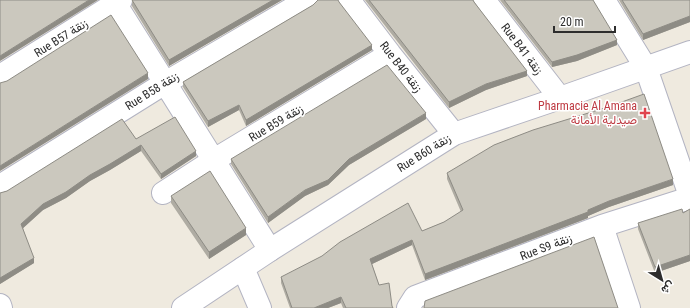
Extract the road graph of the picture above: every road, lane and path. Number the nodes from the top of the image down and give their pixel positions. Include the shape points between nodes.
1 (307, 0) edge
2 (349, 0) edge
3 (484, 0) edge
4 (604, 0) edge
5 (117, 1) edge
6 (690, 52) edge
7 (390, 54) junction
8 (646, 68) junction
9 (0, 76) edge
10 (165, 82) junction
11 (560, 98) junction
12 (454, 134) junction
13 (214, 160) junction
14 (0, 186) edge
15 (163, 193) dead end
16 (690, 197) edge
17 (602, 226) junction
18 (270, 250) junction
19 (243, 268) junction
20 (0, 305) edge
21 (1, 308) edge
22 (183, 308) edge
23 (260, 308) edge
24 (408, 308) edge
25 (629, 308) edge

1 - 10 street, Rue B58 زنقة
2 - 7 street, Rue B40 زنقة
3 - 11 street, Rue B41 زنقة
4 - 8 street
5 - 9 street, Rue B57 زنقة
5 - 10 street
6 - 8 street, Rue B60 زنقة
7 - 12 street, Rue B40 زنقة
7 - 13 street, Rue B59 زنقة
8 - 11 street, Rue B60 زنقة
8 - 16 street
10 - 13 street
10 - 14 street, Rue B58 زنقة
11 - 12 street, Rue B60 زنقة
12 - 18 street, Rue B60 زنقة
13 - 15 street, Rue B59 زنقة
13 - 18 street
16 - 17 street, Rue S9 زنقة
17 - 24 street, Rue S9 زنقة via 415,297
17 - 25 street
18 - 19 street, Rue B60 زنقة
19 - 22 street, Rue B60 زنقة
19 - 23 street
20 - 21 street

